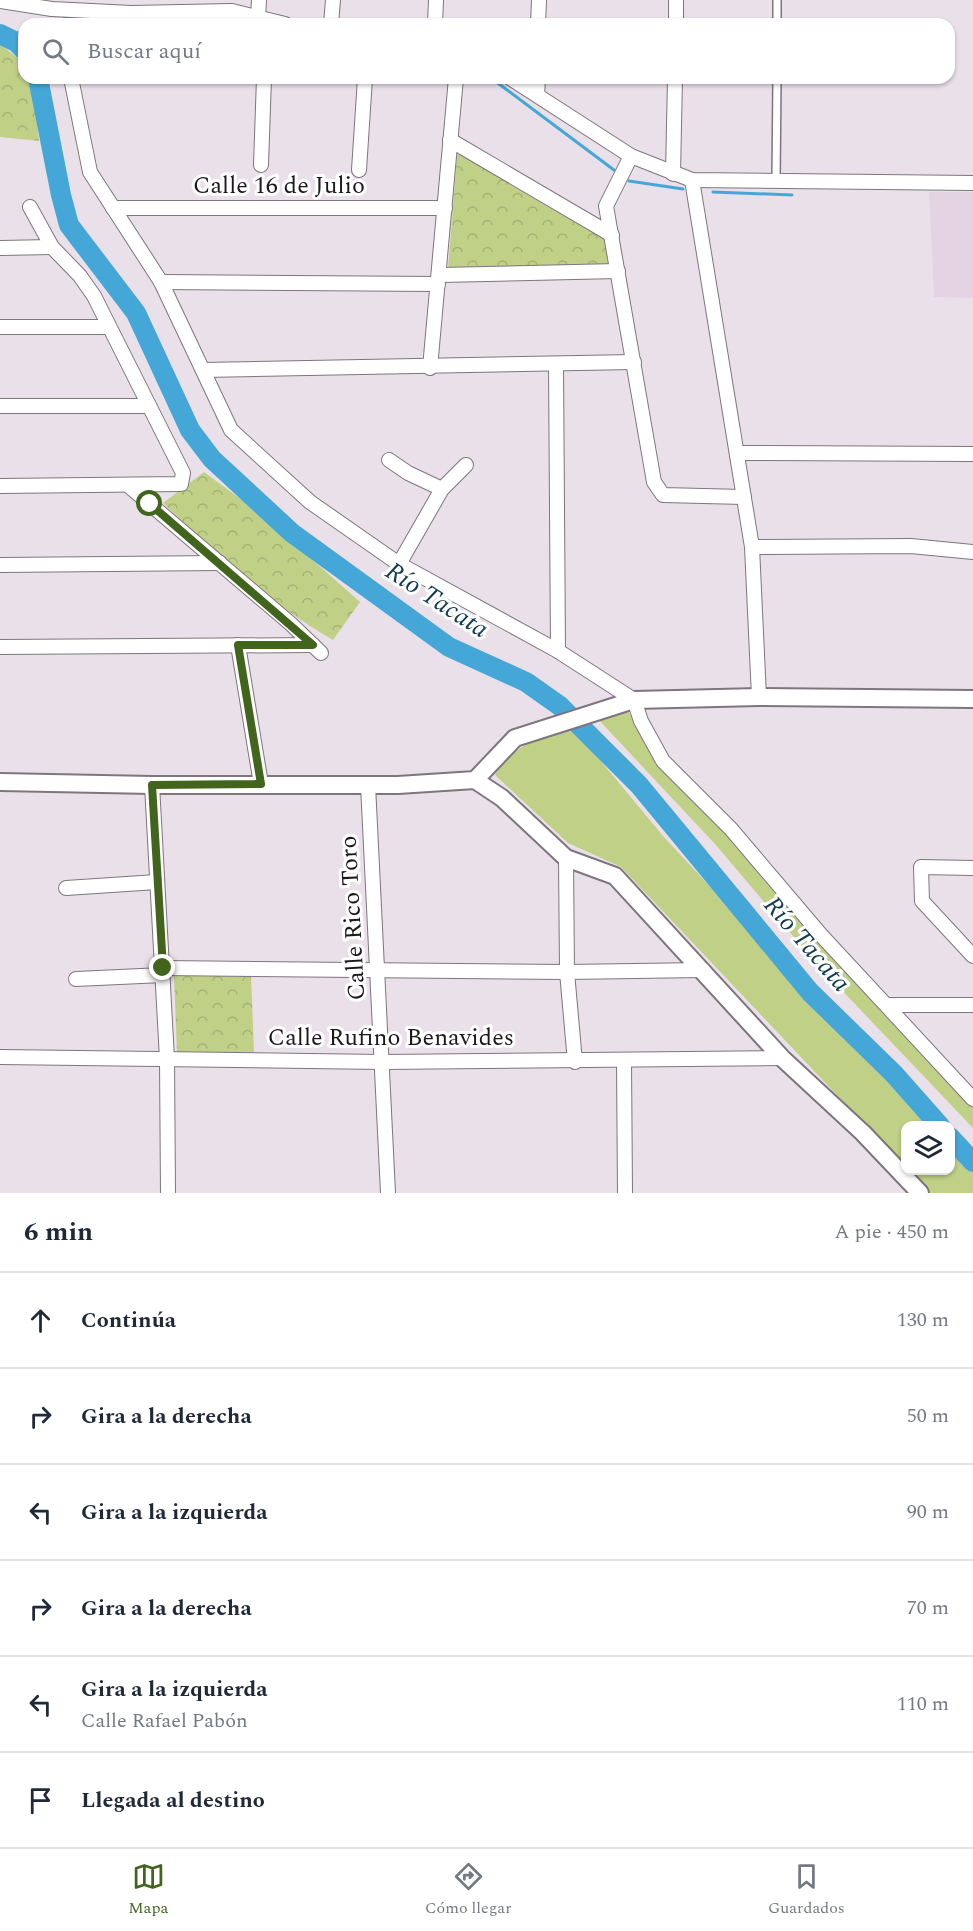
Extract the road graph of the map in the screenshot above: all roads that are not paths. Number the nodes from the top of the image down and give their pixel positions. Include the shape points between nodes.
1 (259, 0) edge
2 (333, 0) edge
3 (436, 0) edge
4 (539, 0) edge
5 (676, 0) edge
6 (777, 0) edge
7 (0, 1) edge
8 (52, 5) edge
9 (190, 7) edge
10 (257, 18) edge
11 (264, 18) edge
12 (332, 18) edge
13 (435, 18) edge
14 (538, 18) edge
15 (676, 18) edge
16 (777, 18) edge
17 (72, 84) edge
18 (264, 84) edge
19 (365, 84) edge
20 (455, 84) edge
21 (520, 84) edge
22 (538, 84) edge
23 (675, 84) edge
24 (777, 84) edge
25 (537, 94) junction
26 (450, 140) junction
27 (631, 156) junction
28 (261, 165) dead end
29 (359, 170) dead end
30 (673, 174) junction
31 (692, 180) junction
32 (776, 181) junction
33 (973, 183) edge
34 (30, 207) dead end
35 (113, 208) junction
36 (445, 208) junction
37 (612, 235) junction
38 (52, 247) junction
39 (0, 248) edge
40 (618, 271) junction
41 (439, 279) junction
42 (160, 282) junction
43 (0, 327) edge
44 (109, 327) junction
45 (634, 362) junction
46 (556, 364) junction
47 (430, 368) junction
48 (203, 370) junction
49 (0, 406) edge
50 (149, 406) junction
51 (736, 453) junction
52 (973, 454) edge
53 (389, 460) dead end
54 (466, 465) dead end
55 (0, 486) edge
56 (130, 487) junction
57 (442, 489) junction
58 (744, 497) junction
59 (752, 547) junction
60 (973, 552) edge
61 (220, 563) junction
62 (399, 564) junction
63 (0, 565) edge
64 (238, 645) junction
65 (0, 646) edge
66 (558, 651) junction
67 (759, 697) junction
68 (973, 699) edge
69 (634, 700) junction
70 (475, 780) junction
71 (0, 782) edge
72 (261, 784) junction
73 (152, 785) junction
74 (368, 785) junction
75 (566, 858) junction
76 (973, 868) edge
77 (157, 882) junction
78 (66, 888) dead end
79 (973, 956) edge
80 (703, 970) junction
81 (163, 971) junction
82 (379, 971) junction
83 (567, 972) junction
84 (76, 980) dead end
85 (888, 1005) junction
86 (973, 1005) edge
87 (0, 1057) edge
88 (782, 1058) junction
89 (167, 1059) junction
90 (624, 1060) junction
91 (383, 1062) junction
92 (575, 1062) junction
93 (973, 1099) edge
94 (168, 1193) edge
95 (388, 1193) edge
96 (625, 1193) edge
97 (920, 1193) edge

1 - 11 street
2 - 12 street
3 - 13 street
4 - 14 street
5 - 15 street
6 - 16 lane
7 - 8 street
8 - 9 street
9 - 10 street
17 - 35 street via 90,172
18 - 28 street
19 - 29 street
20 - 26 street
21 - 25 street
22 - 25 street
23 - 30 street
24 - 32 lane
25 - 27 street
26 - 36 street
26 - 37 street
27 - 30 street
27 - 37 street via 606,206
30 - 31 street
31 - 32 street
31 - 51 street
32 - 33 street
34 - 38 street
35 - 36 street, Calle 16 de Julio
35 - 42 street
36 - 41 street
37 - 40 street
38 - 39 street
38 - 44 street via 80,276
40 - 41 street
40 - 45 street
41 - 42 street
41 - 47 street
42 - 48 street
43 - 44 street
44 - 50 street
45 - 46 street
45 - 58 street via 654,482 663,495
46 - 47 street
46 - 66 street
47 - 48 street
48 - 62 street via 231,430 310,502
49 - 50 street
50 - 56 street via 184,480 181,484
51 - 52 street
51 - 58 street
53 - 57 street
54 - 57 street
55 - 56 street
56 - 61 street
57 - 62 street
58 - 59 street
59 - 60 street via 911,546
59 - 67 street
61 - 63 street
61 - 64 street via 317,649
62 - 66 street
64 - 65 street
64 - 72 street
66 - 69 street
67 - 68 street
67 - 69 street
69 - 70 street via 515,738
69 - 85 street via 663,761 731,829 821,935
70 - 74 street
70 - 75 street via 502,798
71 - 73 street
72 - 73 street
72 - 74 street
73 - 77 street
74 - 82 street, Calle Rico Toro
75 - 80 street via 615,876
75 - 83 street
76 - 79 street via 921,867 922,901
77 - 78 street
77 - 81 street
80 - 83 street
80 - 88 street
81 - 82 street
81 - 84 street
81 - 89 street
82 - 83 street
82 - 91 street, Calle Rico Toro
83 - 92 street
85 - 86 street
85 - 93 street
87 - 89 street, Calle Rufino Benavides
88 - 90 street, Calle Rufino Benavides
88 - 97 street via 863,1133
89 - 91 street, Calle Rufino Benavides
89 - 94 street
90 - 92 street, Calle Rufino Benavides
90 - 96 street
91 - 92 street, Calle Rufino Benavides
91 - 95 street, Calle Rico Toro

